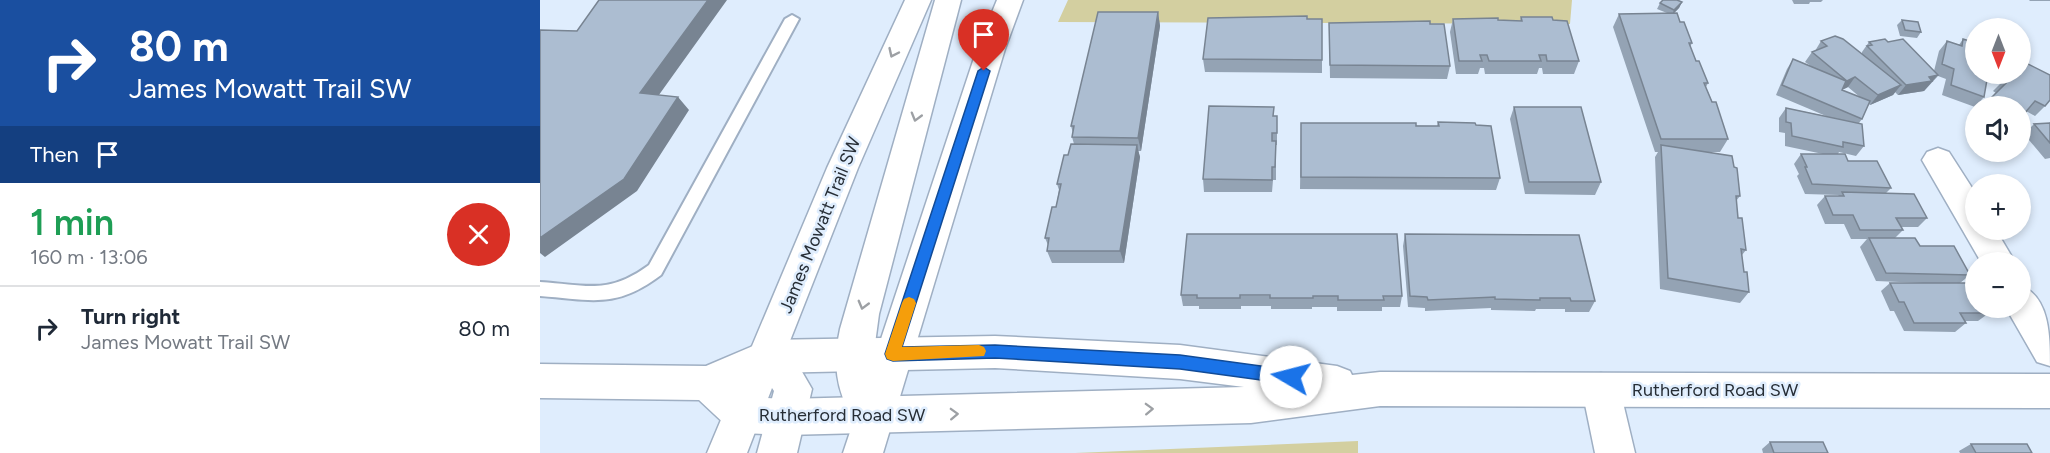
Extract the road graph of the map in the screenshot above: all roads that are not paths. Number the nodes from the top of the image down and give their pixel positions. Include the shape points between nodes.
1 (918, 0) edge
2 (948, 0) edge
3 (1010, 0) edge
4 (792, 19) dead end
5 (1938, 160) dead end
6 (1965, 205) edge
7 (540, 289) edge
8 (2031, 318) edge
9 (2050, 350) edge
10 (893, 354) junction
11 (852, 355) junction
12 (767, 357) junction
13 (540, 381) edge
14 (707, 383) junction
15 (1380, 389) junction
16 (1601, 390) junction
17 (2050, 391) edge
18 (743, 415) junction
19 (874, 416) junction
20 (786, 417) junction
21 (727, 453) edge
22 (777, 453) edge
23 (863, 453) edge
24 (1615, 453) edge

1 -> 12 street, James Mowatt Trail SW via 815,233
2 -> 11 street
3 - 10 street
4 - 7 lane via 655,270 636,284 608,294
5 - 6 street
8 - 9 street
10 - 11 street, Rutherford Road SW
10 - 15 street, Rutherford Road SW via 995,351 1180,362
10 - 19 street
11 - 12 street, Rutherford Road SW
11 - 19 street via 855,384
12 - 14 street, Rutherford Road SW
12 - 18 street, James Mowatt Trail SW
12 - 20 street via 793,389
13 - 14 street
14 - 18 street, Rutherford Road SW
15 - 16 street, Rutherford Road SW
19 -> 15 street, Rutherford Road SW via 1251,405
16 - 17 street, Rutherford Road SW
16 - 24 street
18 - 20 street, Rutherford Road SW
18 - 21 street, James Mowatt Trail SW
19 - 20 street, Rutherford Road SW
19 - 23 street
20 - 22 street

